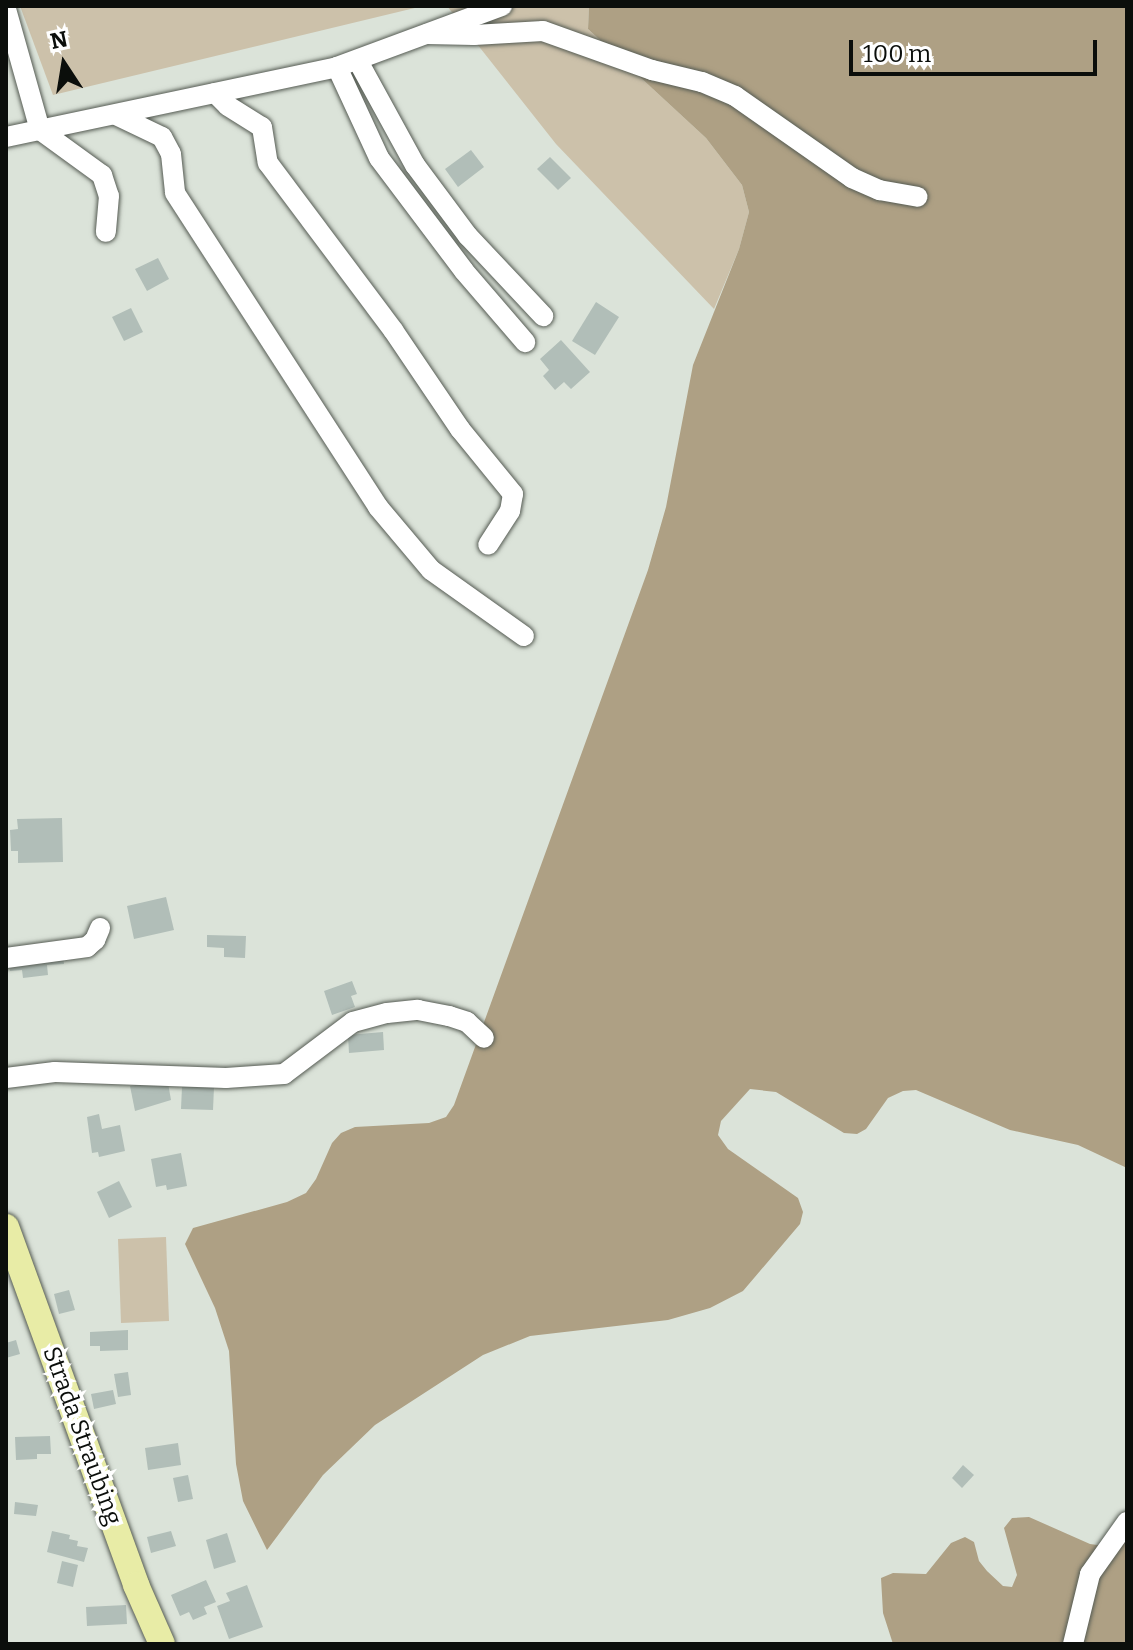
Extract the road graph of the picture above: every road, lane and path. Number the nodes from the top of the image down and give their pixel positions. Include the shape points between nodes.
1 (502, 6) edge
2 (6, 9) edge
3 (427, 34) junction
4 (358, 61) junction
5 (337, 67) junction
6 (215, 93) junction
7 (116, 115) junction
8 (40, 130) junction
9 (6, 137) edge
10 (917, 197) dead end
11 (106, 232) dead end
12 (543, 316) dead end
13 (525, 342) dead end
14 (488, 545) dead end
15 (524, 636) dead end
16 (100, 928) dead end
17 (6, 958) edge
18 (484, 1038) dead end
19 (6, 1078) edge
20 (6, 1227) edge
21 (12, 1263) edge
22 (1127, 1522) edge
23 (162, 1644) edge
24 (1073, 1644) edge

1 - 3 street
2 - 8 street
3 - 4 street
3 - 10 street via 543,31 702,82 735,96 852,178
4 - 5 street
4 - 12 street via 415,165 468,236
5 - 6 street
5 - 13 street via 379,158
6 - 7 street
6 - 14 street via 262,127 268,163 513,494 510,511
7 - 8 street
7 - 15 street via 162,137 171,154 175,193 378,507 431,570
8 - 9 street
8 - 11 street via 102,175 109,196
16 - 17 street via 87,947
18 - 19 street via 467,1022 449,1016 403,1012 353,1022 284,1074 55,1072
20 - 21 main road, Strada Straubing
21 - 23 main road, Strada Straubing
22 - 24 street via 1090,1574

